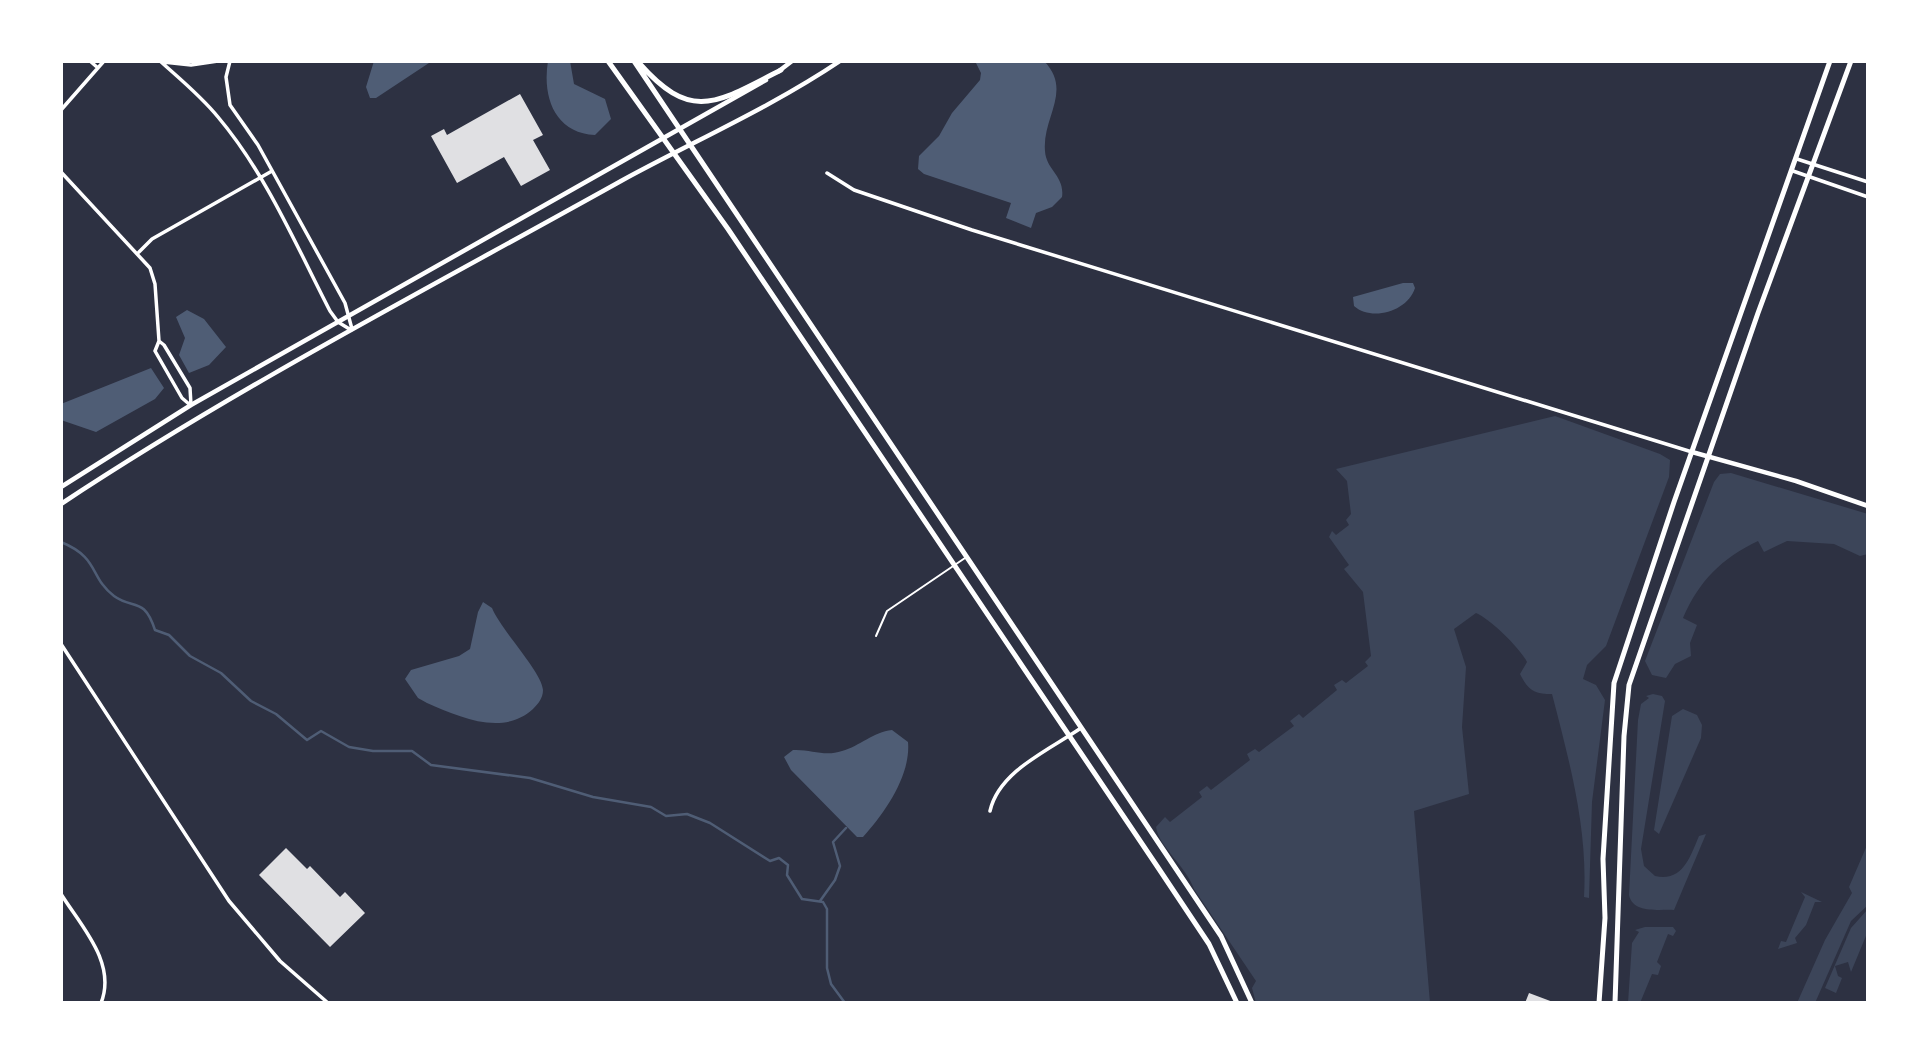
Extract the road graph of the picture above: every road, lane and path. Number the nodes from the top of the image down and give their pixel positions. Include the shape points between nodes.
1 (90, 61) edge
2 (104, 61) edge
3 (161, 61) edge
4 (218, 61) edge
5 (230, 61) edge
6 (608, 61) edge
7 (636, 61) edge
8 (792, 61) edge
9 (840, 61) edge
10 (1830, 61) edge
11 (1851, 61) edge
12 (98, 68) junction
13 (781, 70) junction
14 (61, 110) edge
15 (681, 129) junction
16 (664, 140) junction
17 (692, 147) junction
18 (676, 155) junction
19 (1797, 159) junction
20 (1814, 164) junction
21 (272, 171) junction
22 (1793, 171) junction
23 (61, 172) edge
24 (827, 173) dead end
25 (1810, 176) junction
26 (261, 178) junction
27 (1868, 182) edge
28 (1868, 197) edge
29 (139, 252) junction
30 (349, 316) junction
31 (338, 322) junction
32 (352, 331) junction
33 (159, 341) junction
34 (191, 405) junction
35 (1692, 452) junction
36 (1710, 456) junction
37 (61, 487) edge
38 (61, 504) edge
39 (1868, 506) edge
40 (966, 557) junction
41 (953, 566) junction
42 (876, 636) dead end
43 (61, 645) edge
44 (1080, 728) junction
45 (1068, 737) junction
46 (990, 811) dead end
47 (61, 894) edge
48 (101, 1003) edge
49 (328, 1003) edge
50 (1237, 1003) edge
51 (1252, 1003) edge
52 (1599, 1003) edge
53 (1615, 1003) edge

1 - 12 street
2 - 12 street
3 - 4 street via 191,65
3 - 26 street via 218,116
5 - 21 street via 226,77 230,105
6 - 16 main road
7 - 13 main road via 665,90 697,102 725,97
7 - 15 main road
8 - 13 street
9 - 17 street
10 - 19 main road
11 - 20 main road
12 - 14 street
13 - 15 street
15 - 16 street
15 - 17 main road
16 - 18 main road
16 - 30 street
17 - 18 street
17 - 40 main road
18 - 32 street
18 - 41 main road
19 - 20 street
19 - 22 main road
20 - 25 main road
20 - 27 street
21 - 26 street
21 - 30 street
22 - 25 street
22 - 35 main road
23 - 29 street
24 - 35 street via 854,191 972,230
25 - 28 street
25 - 36 main road
26 - 29 street via 152,239
26 - 31 street
29 - 33 street via 154,278
30 - 31 street
30 - 32 street
31 - 32 street
31 - 34 street
32 - 38 street
33 - 34 street via 190,388
33 - 34 street via 155,351 182,398
34 - 37 street
35 - 36 street
35 - 52 main road via 1614,683
36 - 39 street
36 - 53 main road via 1629,685
40 - 41 lane
40 - 44 main road
41 - 42 lane via 887,611
41 - 45 main road
43 - 49 street via 229,901 281,961
44 - 45 street
44 - 51 main road via 1221,936
45 - 46 street via 1009,777 996,792
45 - 50 main road via 1209,944
47 - 48 street via 104,966

